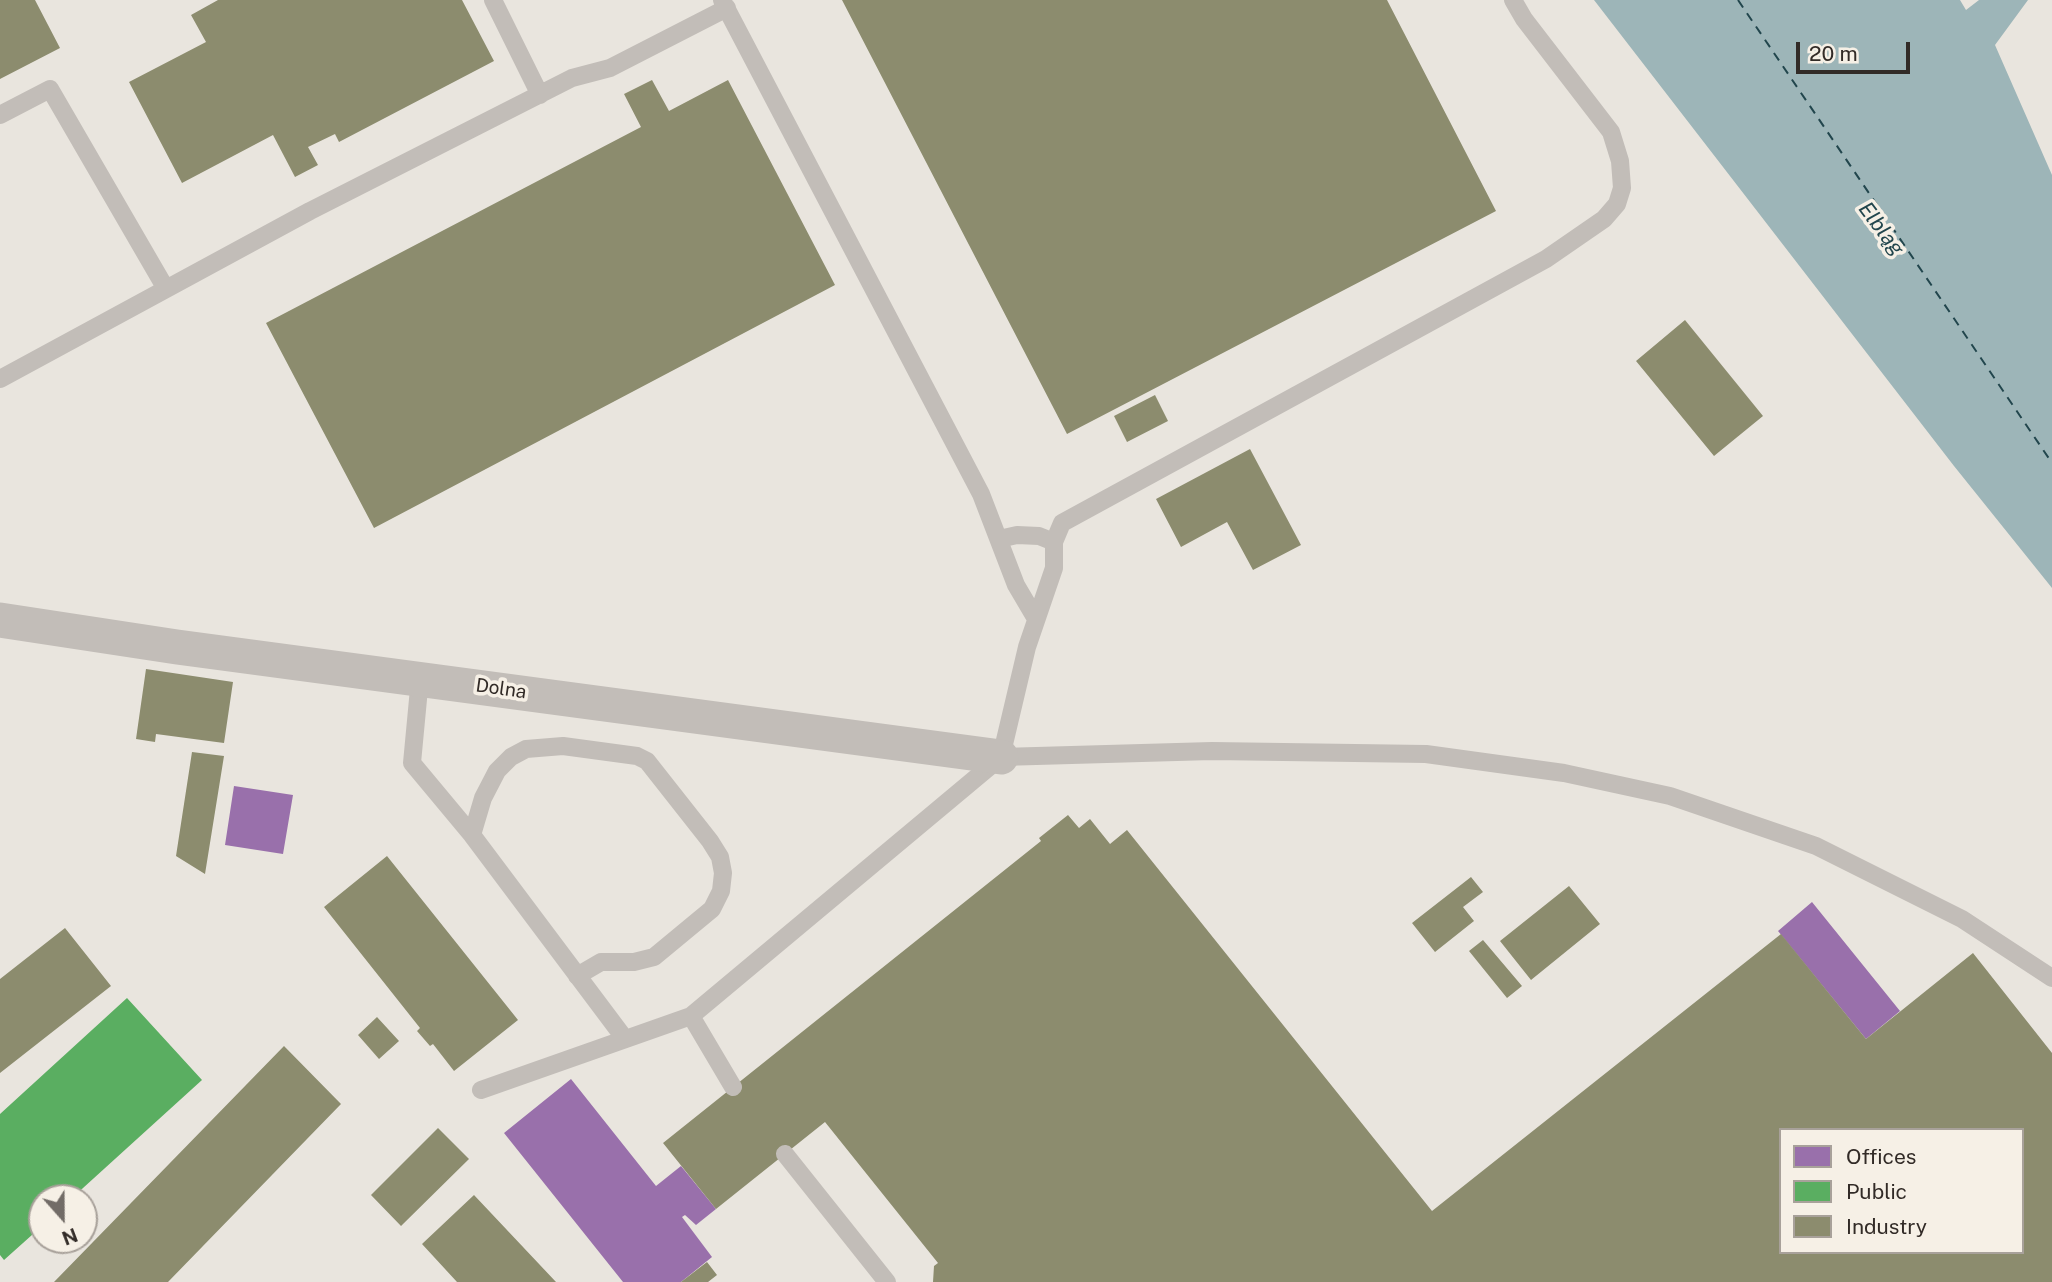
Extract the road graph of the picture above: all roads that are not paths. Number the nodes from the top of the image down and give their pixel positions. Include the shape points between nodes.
1 (493, 0) edge
2 (1513, 0) edge
3 (724, 4) edge
4 (540, 95) junction
5 (0, 115) edge
6 (166, 289) junction
7 (0, 379) edge
8 (999, 539) junction
9 (1054, 542) junction
10 (1036, 619) junction
11 (0, 620) edge
12 (419, 678) junction
13 (1001, 757) junction
14 (472, 835) junction
15 (577, 976) junction
16 (2052, 978) edge
17 (691, 1016) junction
18 (625, 1039) junction
19 (733, 1087) dead end
20 (481, 1090) dead end
21 (785, 1154) dead end
22 (887, 1282) edge

1 - 4 lane
2 - 9 lane via 1611,132 1622,188 1610,212 1545,258 1062,523
3 - 4 lane via 610,68 572,78
3 - 8 lane via 981,494
4 - 6 lane
5 - 6 lane via 50,89
6 - 7 lane
8 - 9 lane via 1039,536
8 - 10 lane via 1016,585
9 - 10 lane via 1055,568
10 - 13 lane
11 - 12 street, Dolna
12 - 13 street, Dolna
12 - 14 lane via 412,763
13 - 16 lane via 1212,751 1426,754 1564,774 1671,796 1816,846 1962,919
13 - 17 lane
14 - 15 lane
14 - 15 lane via 483,798 497,771 511,757 526,749 563,746 647,761 710,841 723,873 712,909 654,957 601,962
15 - 18 lane
17 - 18 lane
17 - 19 lane
18 - 20 lane
21 - 22 lane

